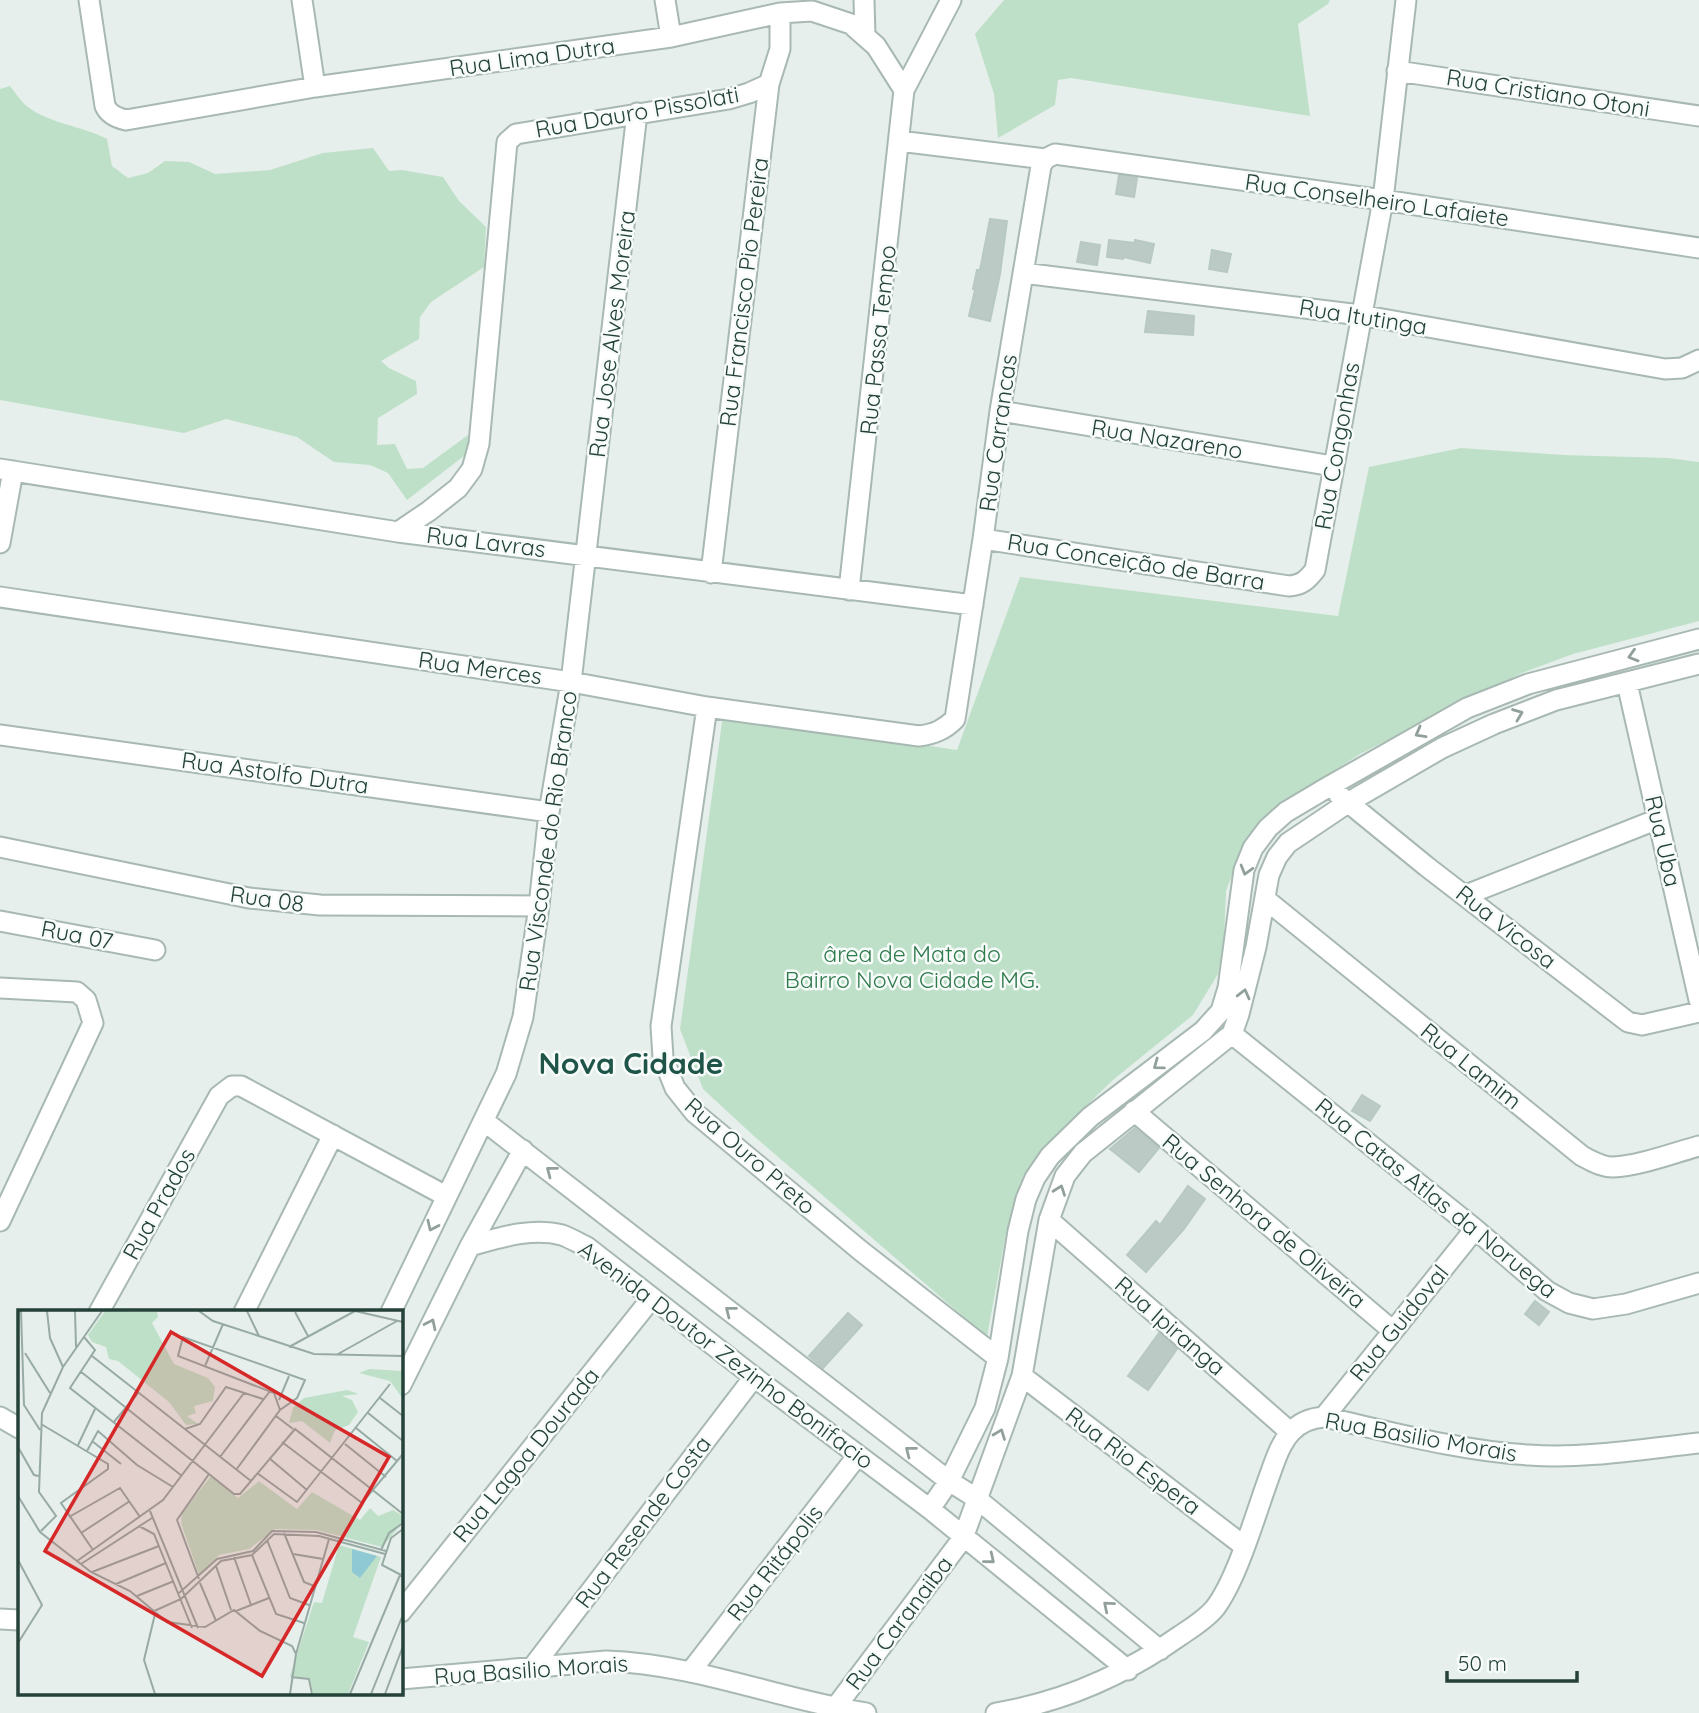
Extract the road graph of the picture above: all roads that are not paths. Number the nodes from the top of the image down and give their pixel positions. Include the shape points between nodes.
1 (89, 0) edge
2 (302, 0) edge
3 (665, 0) edge
4 (864, 0) edge
5 (951, 0) edge
6 (1406, 0) edge
7 (780, 13) junction
8 (865, 36) junction
9 (671, 37) junction
10 (1397, 71) junction
11 (769, 84) junction
12 (315, 87) junction
13 (904, 90) junction
14 (638, 113) junction
15 (1699, 116) edge
16 (899, 141) junction
17 (1050, 156) junction
18 (1383, 200) junction
19 (1699, 248) edge
20 (1023, 273) junction
21 (1360, 315) junction
22 (1699, 360) edge
23 (1000, 411) junction
24 (1333, 466) junction
25 (6, 470) edge
26 (398, 531) junction
27 (983, 539) junction
28 (0, 543) edge
29 (586, 555) junction
30 (711, 573) junction
31 (1289, 586) joint
32 (849, 590) junction
33 (0, 597) edge
34 (973, 605) junction
35 (1699, 639) edge
36 (1699, 664) edge
37 (572, 682) junction
38 (1627, 683) junction
39 (707, 707) junction
40 (955, 719) joint
41 (0, 735) edge
42 (1328, 787) junction
43 (1349, 802) junction
44 (549, 812) junction
45 (1658, 819) junction
46 (0, 847) edge
47 (1466, 895) junction
48 (1265, 899) junction
49 (539, 906) junction
50 (0, 921) edge
51 (155, 950) dead end
52 (0, 988) edge
53 (1699, 1000) edge
54 (1699, 1012) edge
55 (1232, 1034) junction
56 (1134, 1111) junction
57 (484, 1121) junction
58 (333, 1135) junction
59 (1699, 1146) edge
60 (523, 1150) junction
61 (446, 1196) junction
62 (1049, 1220) junction
63 (0, 1221) edge
64 (1475, 1229) junction
65 (470, 1246) junction
66 (1699, 1283) edge
67 (652, 1299) junction
68 (100, 1310) edge
69 (245, 1310) edge
70 (392, 1310) edge
71 (1393, 1332) junction
72 (998, 1358) junction
73 (1022, 1376) junction
74 (754, 1377) junction
75 (402, 1383) edge
76 (0, 1417) edge
77 (1324, 1418) junction
78 (18, 1427) edge
79 (1290, 1432) junction
80 (1699, 1443) edge
81 (858, 1455) junction
82 (949, 1481) junction
83 (976, 1498) junction
84 (930, 1509) junction
85 (963, 1538) junction
86 (1244, 1546) junction
87 (402, 1611) edge
88 (0, 1619) edge
89 (18, 1620) edge
90 (1160, 1650) junction
91 (532, 1668) junction
92 (1128, 1670) junction
93 (691, 1671) junction
94 (402, 1679) edge
95 (835, 1708) junction
96 (863, 1713) edge
97 (996, 1713) edge

1 - 12 street, Rua Lima Dutra via 105,106 117,118
2 - 12 street
3 - 9 street
4 - 8 street
5 - 13 street
6 - 10 street, Rua Congonhas
7 - 8 street, Rua Lima Dutra via 812,11 851,24
7 - 9 street, Rua Lima Dutra
7 - 11 street, Rua Francisco Pio Pereira via 780,49
8 - 13 street, Rua Lima Dutra
9 - 12 street, Rua Lima Dutra
10 - 15 street, Rua Cristiano Otoni
10 - 18 street, Rua Congonhas
11 - 14 street, Rua Dauro Pissolati via 729,99
11 - 30 street, Rua Francisco Pio Pereira
13 - 16 street, Rua Passa Tempo
14 - 26 street, Rua Dauro Pissolati via 516,134 507,142 480,444 472,469 458,488
14 - 29 street, Rua Jose Alves Moreira
16 - 17 street, Rua Conselheiro Lafaiete
16 - 32 street, Rua Passa Tempo
17 - 18 street, Rua Conselheiro Lafaiete
17 - 20 street, Rua Carrancas via 1041,166
18 - 19 street, Rua Conselheiro Lafaiete
18 - 21 street, Rua Congonhas
20 - 21 street, Rua Itutinga
20 - 23 street, Rua Carrancas
21 - 22 street, Rua Itutinga via 1665,369
21 - 24 street, Rua Congonhas
23 - 24 street, Rua Nazareno
23 - 27 street, Rua Carrancas
24 - 31 street, Rua Congonhas via 1315,570 1299,585
25 - 26 street, Rua Lavras
25 - 28 street
26 - 29 street, Rua Lavras
27 - 31 street, Rua Conceição de Barra
27 - 34 street, Rua Carrancas
29 - 30 street, Rua Lavras
29 - 37 street, Rua Visconde do Rio Branco
30 - 32 street, Rua Lavras
32 - 34 street, Rua Lavras
33 - 37 street, Rua Merces
34 - 40 street, Rua Carrancas
35 -> 42 street via 1528,684 1467,708
36 - 38 street
37 - 39 street, Rua Merces
37 - 44 street, Rua Visconde do Rio Branco
43 -> 38 street via 1494,724 1556,700
38 - 45 street, Rua Uba
39 - 40 street, Rua Merces via 919,736 945,729
39 - 72 street, Rua Ouro Preto via 661,1026 663,1058 675,1088 695,1113
41 - 44 street, Rua Astolfo Dutra
42 - 43 street, Rua Vicosa
42 -> 72 street via 1286,812 1253,848 1244,870 1221,1010 1203,1031 1090,1117 1050,1156 1035,1178 1018,1231
43 - 47 street, Rua Vicosa
43 - 48 street via 1287,843 1269,875
44 - 49 street, Rua Visconde do Rio Branco
45 - 47 street
45 - 53 street, Rua Uba
46 - 49 street, Rua 08 via 249,898 320,905
47 - 54 street, Rua Vicosa via 1628,1022 1642,1025
55 -> 48 street
48 - 59 street, Rua Lamim via 1582,1156 1611,1167
49 - 57 street, Rua Visconde do Rio Branco via 523,1017 506,1074
50 - 51 street, Rua 07
52 - 63 street via 77,992 86,1000 93,1023
55 - 56 street
55 - 64 street, Rua Catas Atlas da Noruega
62 -> 56 street via 1065,1176 1083,1153
56 - 71 street, Rua Senhora de Oliveira
57 - 60 street, Avenida Doutor Zezinho Bonifacio
57 - 61 street
58 - 61 street
58 - 68 street, Rua Prados via 241,1086 219,1096
58 - 69 street
60 - 65 street
82 -> 60 street, Avenida Doutor Zezinho Bonifacio
61 -> 70 street
62 - 73 street
62 - 79 street, Rua Ipiranga
64 - 66 street, Rua Catas Atlas da Noruega via 1547,1291 1593,1309
64 - 71 street, Rua Guidoval
65 - 67 street, Avenida Doutor Zezinho Bonifacio via 511,1234 562,1235 587,1247
75 -> 65 street
67 - 74 street, Avenida Doutor Zezinho Bonifacio
67 - 87 street, Rua Lagoa Dourada
71 - 77 street, Rua Guidoval
72 - 82 street via 985,1408
83 -> 73 street
73 - 86 street, Rua Rio Espera
74 - 81 street, Avenida Doutor Zezinho Bonifacio
74 - 91 street, Rua Resende Costa
76 - 78 street
77 - 79 street, Rua Basilio Morais via 1311,1418
77 - 80 street, Rua Basilio Morais via 1485,1452 1594,1454
79 - 86 street, Rua Basilio Morais
81 - 84 street, Avenida Doutor Zezinho Bonifacio
81 - 93 street, Rua Ritápolis
82 - 83 street, Avenida Doutor Zezinho Bonifacio
82 - 84 street
83 - 85 street
90 -> 83 street, Avenida Doutor Zezinho Bonifacio
84 - 85 street, Avenida Doutor Zezinho Bonifacio
85 -> 92 street, Avenida Doutor Zezinho Bonifacio
85 - 95 street, Rua Caranaiba
86 - 90 street, Rua Basilio Morais via 1214,1609
88 - 89 street
90 - 92 street, Rua Basilio Morais
91 - 93 street, Rua Basilio Morais via 606,1661
91 - 94 street, Rua Basilio Morais
92 - 97 street, Rua Basilio Morais via 1070,1694
93 - 95 street, Rua Basilio Morais
95 - 96 street, Rua Basilio Morais

